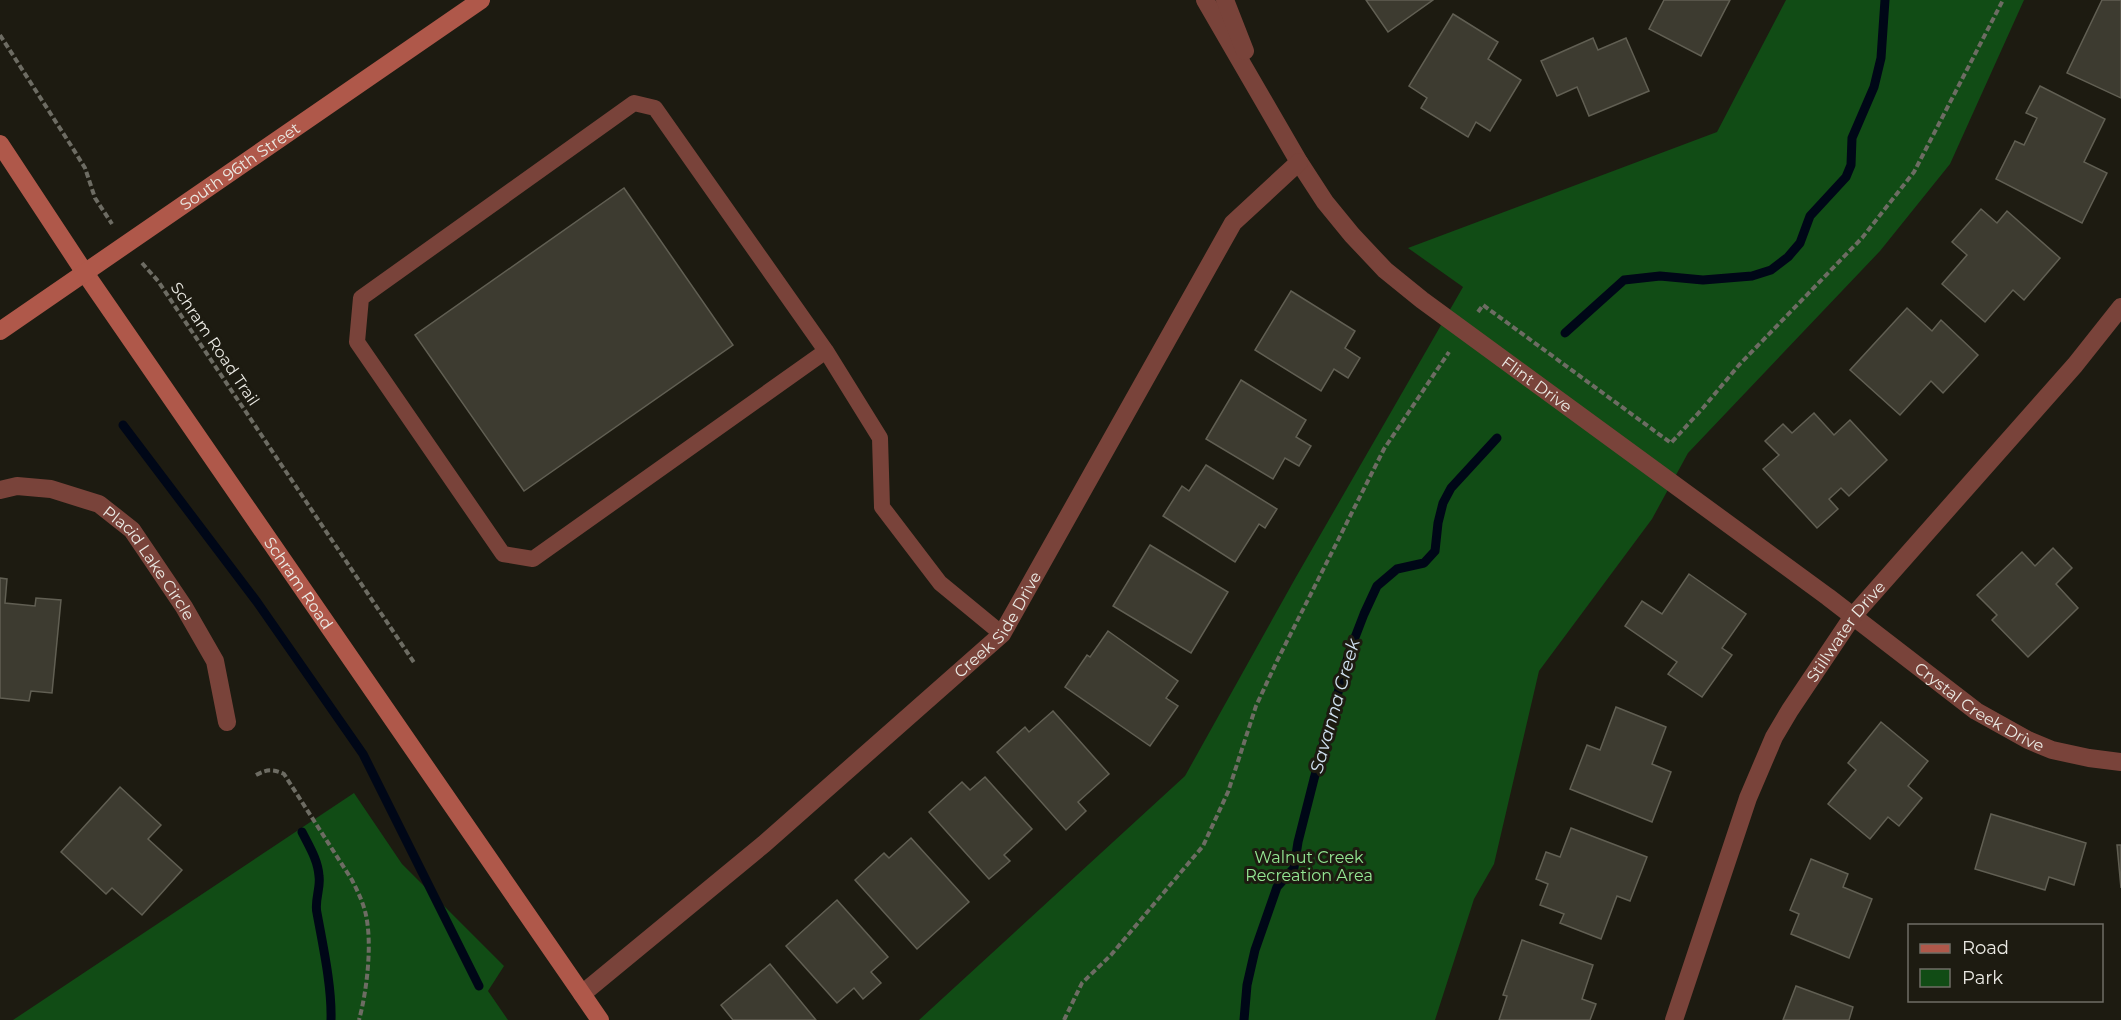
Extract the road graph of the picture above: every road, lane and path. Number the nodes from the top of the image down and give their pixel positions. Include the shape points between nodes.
1 (481, 0) edge
2 (1205, 0) edge
3 (1225, 0) edge
4 (2003, 0) edge
5 (0, 35) edge
6 (1269, 108) junction
7 (0, 144) edge
8 (1299, 162) junction
9 (127, 245) junction
10 (85, 273) junction
11 (1483, 305) dead end
12 (2121, 307) edge
13 (0, 331) edge
14 (826, 351) junction
15 (1448, 353) dead end
16 (0, 490) edge
17 (1853, 616) junction
18 (1002, 634) junction
19 (415, 664) dead end
20 (227, 722) dead end
21 (2121, 762) edge
22 (256, 775) dead end
23 (582, 993) junction
24 (359, 1020) edge
25 (600, 1020) edge
26 (1064, 1020) edge
27 (1674, 1020) edge

1 - 9 main road, South 96th Street
2 - 6 street, Flint Drive
3 - 6 street, Flint Drive
4 - 11 path via 1914,172 1862,238 1738,365 1671,443
5 - 9 path, Schram Road Trail via 85,168 95,198
6 - 8 street, Flint Drive
7 - 10 main road, Schram Road
8 - 17 street, Flint Drive via 1352,236 1385,270
8 - 18 street, Creek Side Drive via 1233,223
9 - 10 main road, South 96th Street
9 - 19 path, Schram Road Trail via 158,281
10 - 13 main road, South 96th Street
10 - 23 main road, Schram Road
12 - 17 street, Stillwater Drive via 2075,365
14 - 14 lane via 655,108 634,103 361,298 357,342 503,554 533,559
14 - 18 lane via 880,438 882,507 940,583
15 - 26 path via 1384,448 1282,650 1256,706 1228,792 1203,846 1111,955 1082,983
16 - 20 street, Placid Lake Circle via 17,486 51,489 99,504 132,530 215,661
17 - 21 street, Crystal Creek Drive via 1976,711 2005,728 2052,750
17 - 27 street, Stillwater Drive via 1770,746 1748,798
18 - 23 street, Creek Side Drive via 764,844
22 - 24 path via 265,770 284,774 360,896 368,934 366,993
23 - 25 main road, Schram Road

